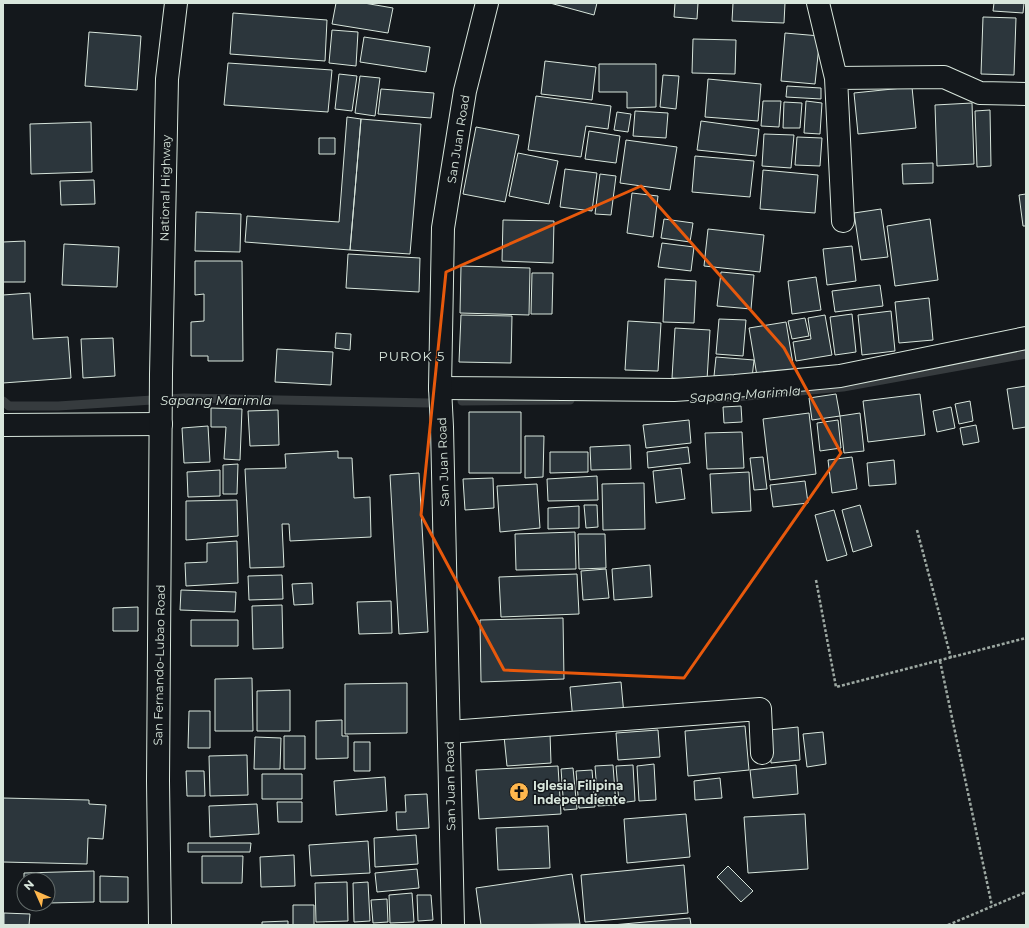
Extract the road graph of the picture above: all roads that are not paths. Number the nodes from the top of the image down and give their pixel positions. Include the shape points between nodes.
1 (176, 3) edge
2 (487, 3) edge
3 (818, 3) edge
4 (836, 78) junction
5 (1026, 94) edge
6 (843, 221) dead end
7 (1026, 338) edge
8 (440, 388) junction
9 (161, 415) junction
10 (3, 425) edge
11 (449, 732) junction
12 (762, 753) dead end
13 (160, 925) edge
14 (453, 925) edge

1 - 9 street, National Highway via 167,79
2 - 8 street, San Juan Road via 465,91 443,228
3 - 4 street
4 - 5 street via 944,77 980,93
4 - 6 street
7 - 8 street via 840,376 735,386 674,390
8 - 11 street, San Juan Road
9 - 10 street
9 - 13 street, San Fernando-Lubao Road via 158,781
11 - 12 street via 760,709
11 - 14 street, San Juan Road

